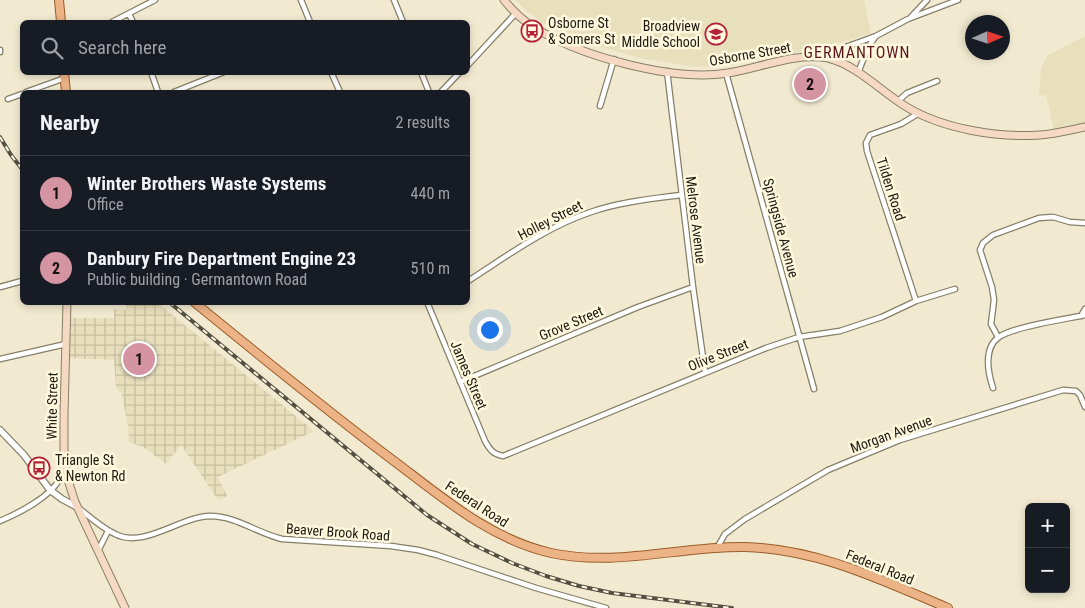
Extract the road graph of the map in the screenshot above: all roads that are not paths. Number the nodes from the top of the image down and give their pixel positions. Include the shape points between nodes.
1 (59, 0) edge
2 (155, 0) edge
3 (301, 0) edge
4 (394, 0) edge
5 (504, 0) edge
6 (927, 0) edge
7 (958, 0) edge
8 (516, 13) junction
9 (130, 14) junction
10 (908, 19) junction
11 (61, 20) edge
12 (116, 20) edge
13 (132, 20) edge
14 (309, 20) edge
15 (402, 20) edge
16 (876, 36) junction
17 (829, 58) junction
18 (614, 59) junction
19 (470, 62) edge
20 (666, 71) junction
21 (726, 73) junction
22 (858, 73) junction
23 (64, 75) edge
24 (152, 75) edge
25 (216, 75) edge
26 (332, 75) edge
27 (423, 75) edge
28 (457, 75) edge
29 (937, 81) dead end
30 (31, 90) edge
31 (66, 90) edge
32 (157, 90) edge
33 (179, 90) edge
34 (339, 90) edge
35 (427, 90) edge
36 (443, 90) edge
37 (20, 94) edge
38 (8, 99) dead end
39 (898, 101) junction
40 (600, 106) dead end
41 (919, 114) junction
42 (1085, 127) edge
43 (681, 195) junction
44 (1085, 223) edge
45 (470, 280) edge
46 (20, 282) edge
47 (0, 287) edge
48 (693, 287) junction
49 (955, 289) dead end
50 (916, 301) junction
51 (67, 305) edge
52 (198, 305) edge
53 (428, 305) edge
54 (1085, 310) edge
55 (1083, 315) edge
56 (800, 337) junction
57 (998, 337) junction
58 (66, 344) junction
59 (0, 359) edge
60 (705, 372) junction
61 (460, 382) junction
62 (993, 388) dead end
63 (814, 389) dead end
64 (1085, 407) edge
65 (0, 430) edge
66 (495, 454) joint
67 (64, 460) junction
68 (50, 490) junction
69 (78, 507) junction
70 (0, 521) edge
71 (108, 531) junction
72 (717, 548) junction
73 (98, 551) junction
74 (125, 608) edge
75 (606, 608) edge
76 (948, 608) edge

1 - 11 main road
2 - 9 street
3 - 14 street
4 - 15 street
5 - 8 main road, Osborne Street
6 - 10 street
7 - 10 street
8 - 18 main road, Osborne Street via 530,25 568,45
8 - 19 street
9 - 12 street
9 - 13 street
10 - 16 street
16 - 17 street via 842,48
16 - 22 street
17 - 21 main road, Osborne Street via 808,57
17 - 22 main road
18 - 20 main road, Osborne Street
18 - 40 street
20 - 21 main road, Osborne Street via 704,75
20 - 43 street, Melrose Avenue
21 - 56 street, Springside Avenue
22 - 39 main road
23 - 30 street
23 - 31 main road
24 - 32 street
25 - 33 street
26 - 34 street
27 - 35 street
28 - 36 street
29 - 39 street
37 - 38 street
39 - 41 main road
41 - 42 main road via 958,126 1023,136
41 - 50 street, Tilden Road via 870,136 866,142
43 - 45 street, Holley Street via 590,212 563,223
43 - 48 street, Melrose Avenue
44 - 57 street via 1053,217 1039,218 983,242 980,250 994,300 991,324
46 - 47 street
48 - 60 street, Melrose Avenue
48 - 61 street, Grove Street
49 - 50 street, Olive Street
50 - 56 street, Olive Street via 882,318 840,331
51 - 58 main road, White Street
52 - 72 main road, Federal Road via 372,444 473,520 498,534 550,552 604,559
53 - 61 street, James Street
54 - 55 street
55 - 57 street
56 - 60 street, Olive Street
56 - 63 street, Springside Avenue
57 - 62 street via 988,357
58 - 59 street
58 - 67 main road, White Street
60 - 66 street, Olive Street via 511,454
61 - 66 street, James Street via 485,441
64 - 72 street, Morgan Avenue via 1076,391 1063,390 900,440 828,470 738,524 725,534
65 - 68 street
67 - 68 street via 61,475
67 - 69 main road, White Street
68 - 69 street
68 - 70 street via 30,506
69 - 71 street, Beaver Brook Road
69 - 73 main road, White Street
71 - 73 street
71 - 75 street, Beaver Brook Road via 136,538 195,518 222,517 282,540 418,550
72 - 76 main road, Federal Road via 771,549 829,560
73 - 74 main road, White Street

